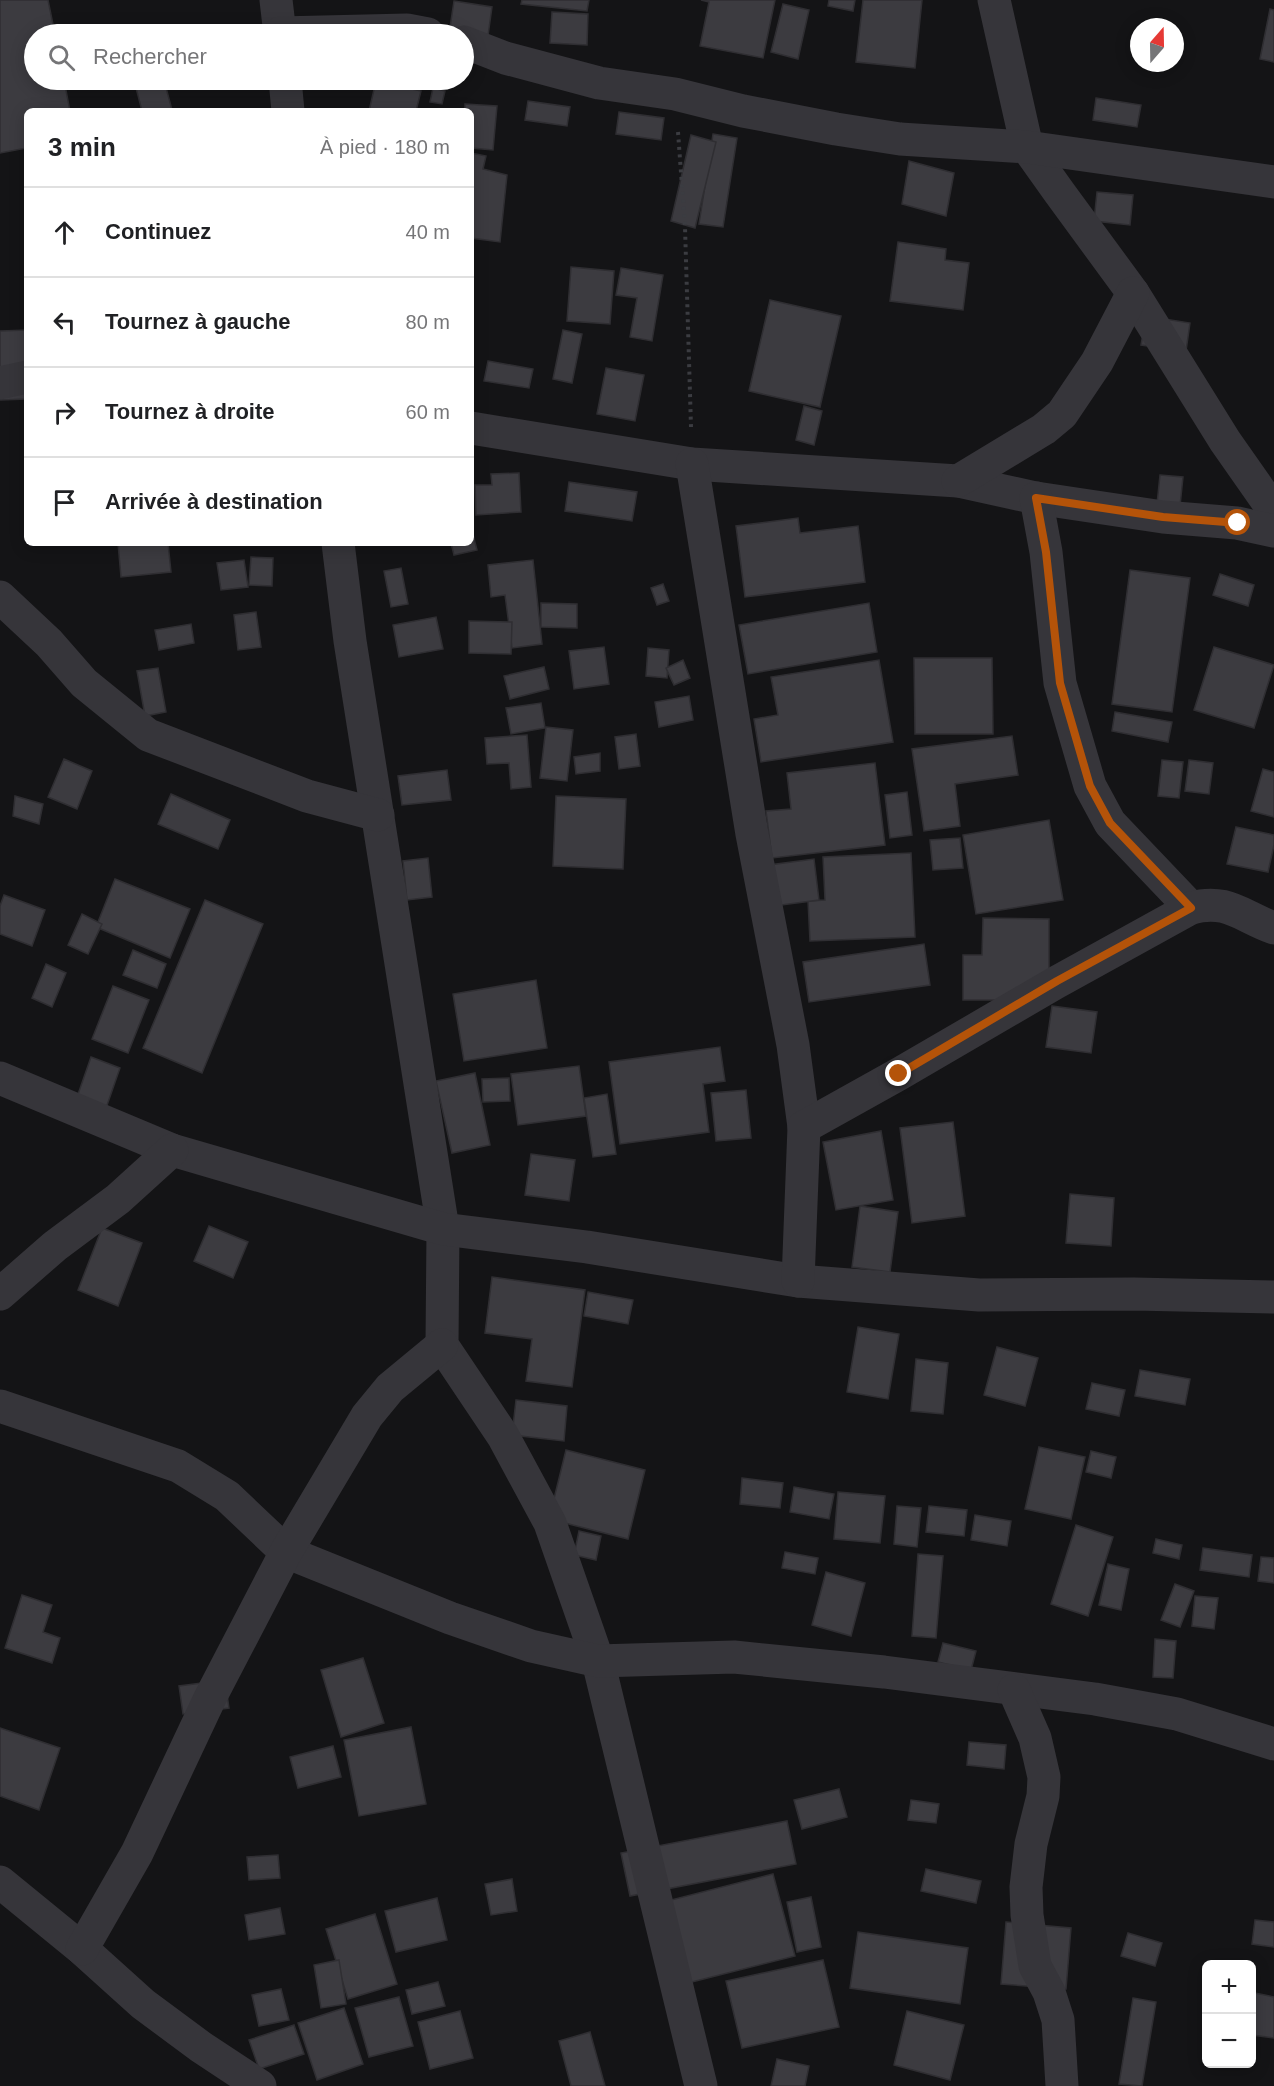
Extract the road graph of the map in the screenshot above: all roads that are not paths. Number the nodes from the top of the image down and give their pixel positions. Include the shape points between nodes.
1 (276, 0) edge
2 (993, 0) edge
3 (279, 24) edge
4 (474, 46) edge
5 (286, 90) edge
6 (288, 108) edge
7 (1027, 147) junction
8 (1274, 182) edge
9 (1133, 293) junction
10 (24, 378) edge
11 (0, 383) edge
12 (474, 428) edge
13 (692, 464) junction
14 (958, 481) junction
15 (1036, 498) junction
16 (1274, 511) edge
17 (1274, 531) edge
18 (338, 546) edge
19 (0, 597) edge
20 (378, 815) junction
21 (1191, 908) junction
22 (1274, 928) edge
23 (0, 1078) edge
24 (804, 1127) junction
25 (172, 1150) junction
26 (443, 1229) junction
27 (798, 1281) junction
28 (0, 1294) edge
29 (1274, 1297) edge
30 (442, 1345) junction
31 (0, 1406) edge
32 (286, 1552) junction
33 (598, 1661) junction
34 (1014, 1690) junction
35 (1274, 1744) edge
36 (0, 1882) edge
37 (82, 1949) junction
38 (260, 2086) edge
39 (700, 2086) edge
40 (1062, 2086) edge

1 - 3 street
2 - 7 street
4 - 7 street via 599,83 675,94 857,132 900,139
5 - 6 street
7 - 8 street
7 - 9 street
9 - 14 street via 1097,362 1062,414
9 - 16 street via 1225,441
10 - 11 street
12 - 13 street
13 - 14 street
13 - 24 street
14 - 15 street
15 - 17 street
15 - 21 street via 1060,683 1090,786 1110,823
18 - 20 street
19 - 20 street via 84,683 147,735 307,796
20 - 26 street
21 - 22 street via 1208,903 1227,907
21 - 24 street
23 - 25 street
24 - 27 street
25 - 26 street
25 - 28 street
26 - 27 street via 587,1247
26 - 30 street
27 - 29 street via 979,1295
30 - 32 street via 390,1388 368,1416
30 - 33 street via 502,1436 550,1523
31 - 32 street via 178,1466 227,1496
32 - 33 street via 450,1618 531,1646
32 - 37 street via 210,1698 137,1853
33 - 34 street via 734,1657
33 - 39 street
34 - 35 street via 1176,1714
34 - 40 street via 1035,1738 1044,1777 1030,1844 1027,1915 1035,1966 1058,2020
36 - 37 street
37 - 38 street via 143,2004

